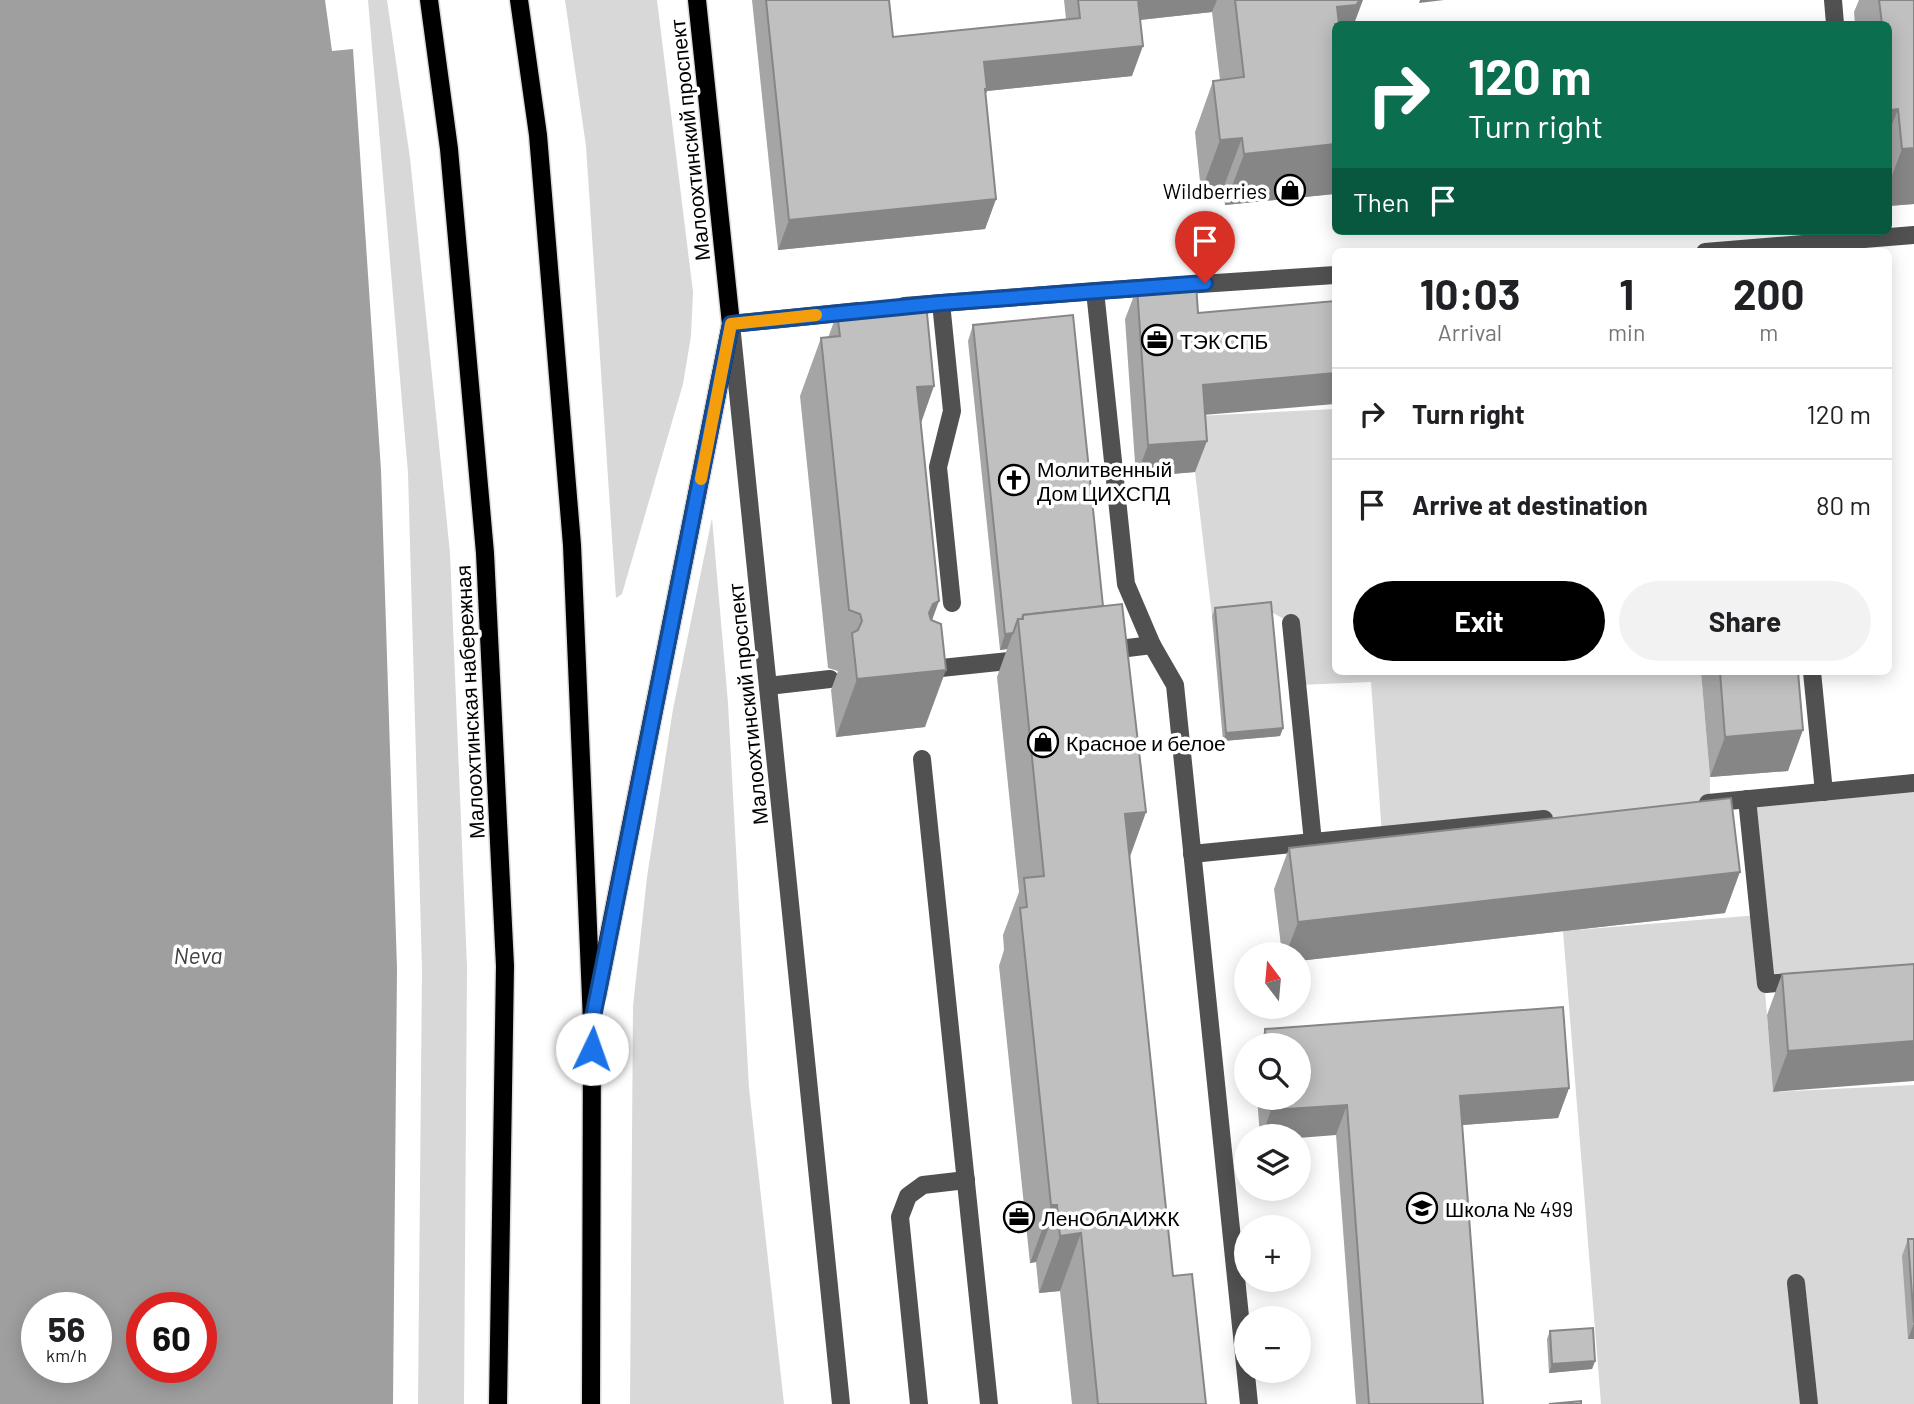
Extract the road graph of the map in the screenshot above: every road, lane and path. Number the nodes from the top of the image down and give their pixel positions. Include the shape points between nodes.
1 (429, 0) edge
2 (519, 0) edge
3 (697, 0) edge
4 (1833, 0) edge
5 (1835, 21) edge
6 (1855, 236) edge
7 (1914, 236) edge
8 (1742, 248) edge
9 (1332, 275) edge
10 (1095, 291) junction
11 (941, 303) junction
12 (731, 324) junction
13 (952, 603) dead end
14 (1292, 623) dead end
15 (1152, 646) junction
16 (1084, 653) edge
17 (1043, 657) edge
18 (919, 670) edge
19 (1812, 675) edge
20 (830, 679) dead end
21 (768, 686) junction
22 (922, 759) dead end
23 (1914, 783) edge
24 (1824, 792) junction
25 (1747, 799) junction
26 (1696, 804) edge
27 (1560, 818) edge
28 (1313, 842) junction
29 (1192, 854) junction
30 (1820, 980) edge
31 (592, 1022) junction
32 (965, 1180) junction
33 (1796, 1283) dead end
34 (498, 1404) edge
35 (591, 1404) edge
36 (841, 1404) edge
37 (919, 1404) edge
38 (989, 1404) edge
39 (1249, 1404) edge
40 (1809, 1404) edge

1 - 34 main road, Малоохтинская набережная via 449,149 488,608 505,966
2 - 31 main road via 538,135 572,545
3 - 12 main road, Малоохтинский проспект
4 - 5 street
6 - 7 street
6 - 8 street
9 - 10 street
10 - 11 street
10 - 15 street via 1126,584
11 - 12 street
11 - 13 street via 952,411 938,467
12 - 21 street, Малоохтинский проспект
12 - 31 main road
14 - 28 street
15 - 16 street
15 - 29 street via 1175,685
17 - 18 street
19 - 24 street
20 - 21 street
21 - 36 street, Малоохтинский проспект
22 - 32 street
23 - 24 street
24 - 25 street
25 - 26 street
25 - 30 street via 1766,985
27 - 28 street
28 - 29 street
29 - 39 street
31 - 35 main road
32 - 37 street via 923,1185 908,1196 900,1217
32 - 38 street
33 - 40 street

